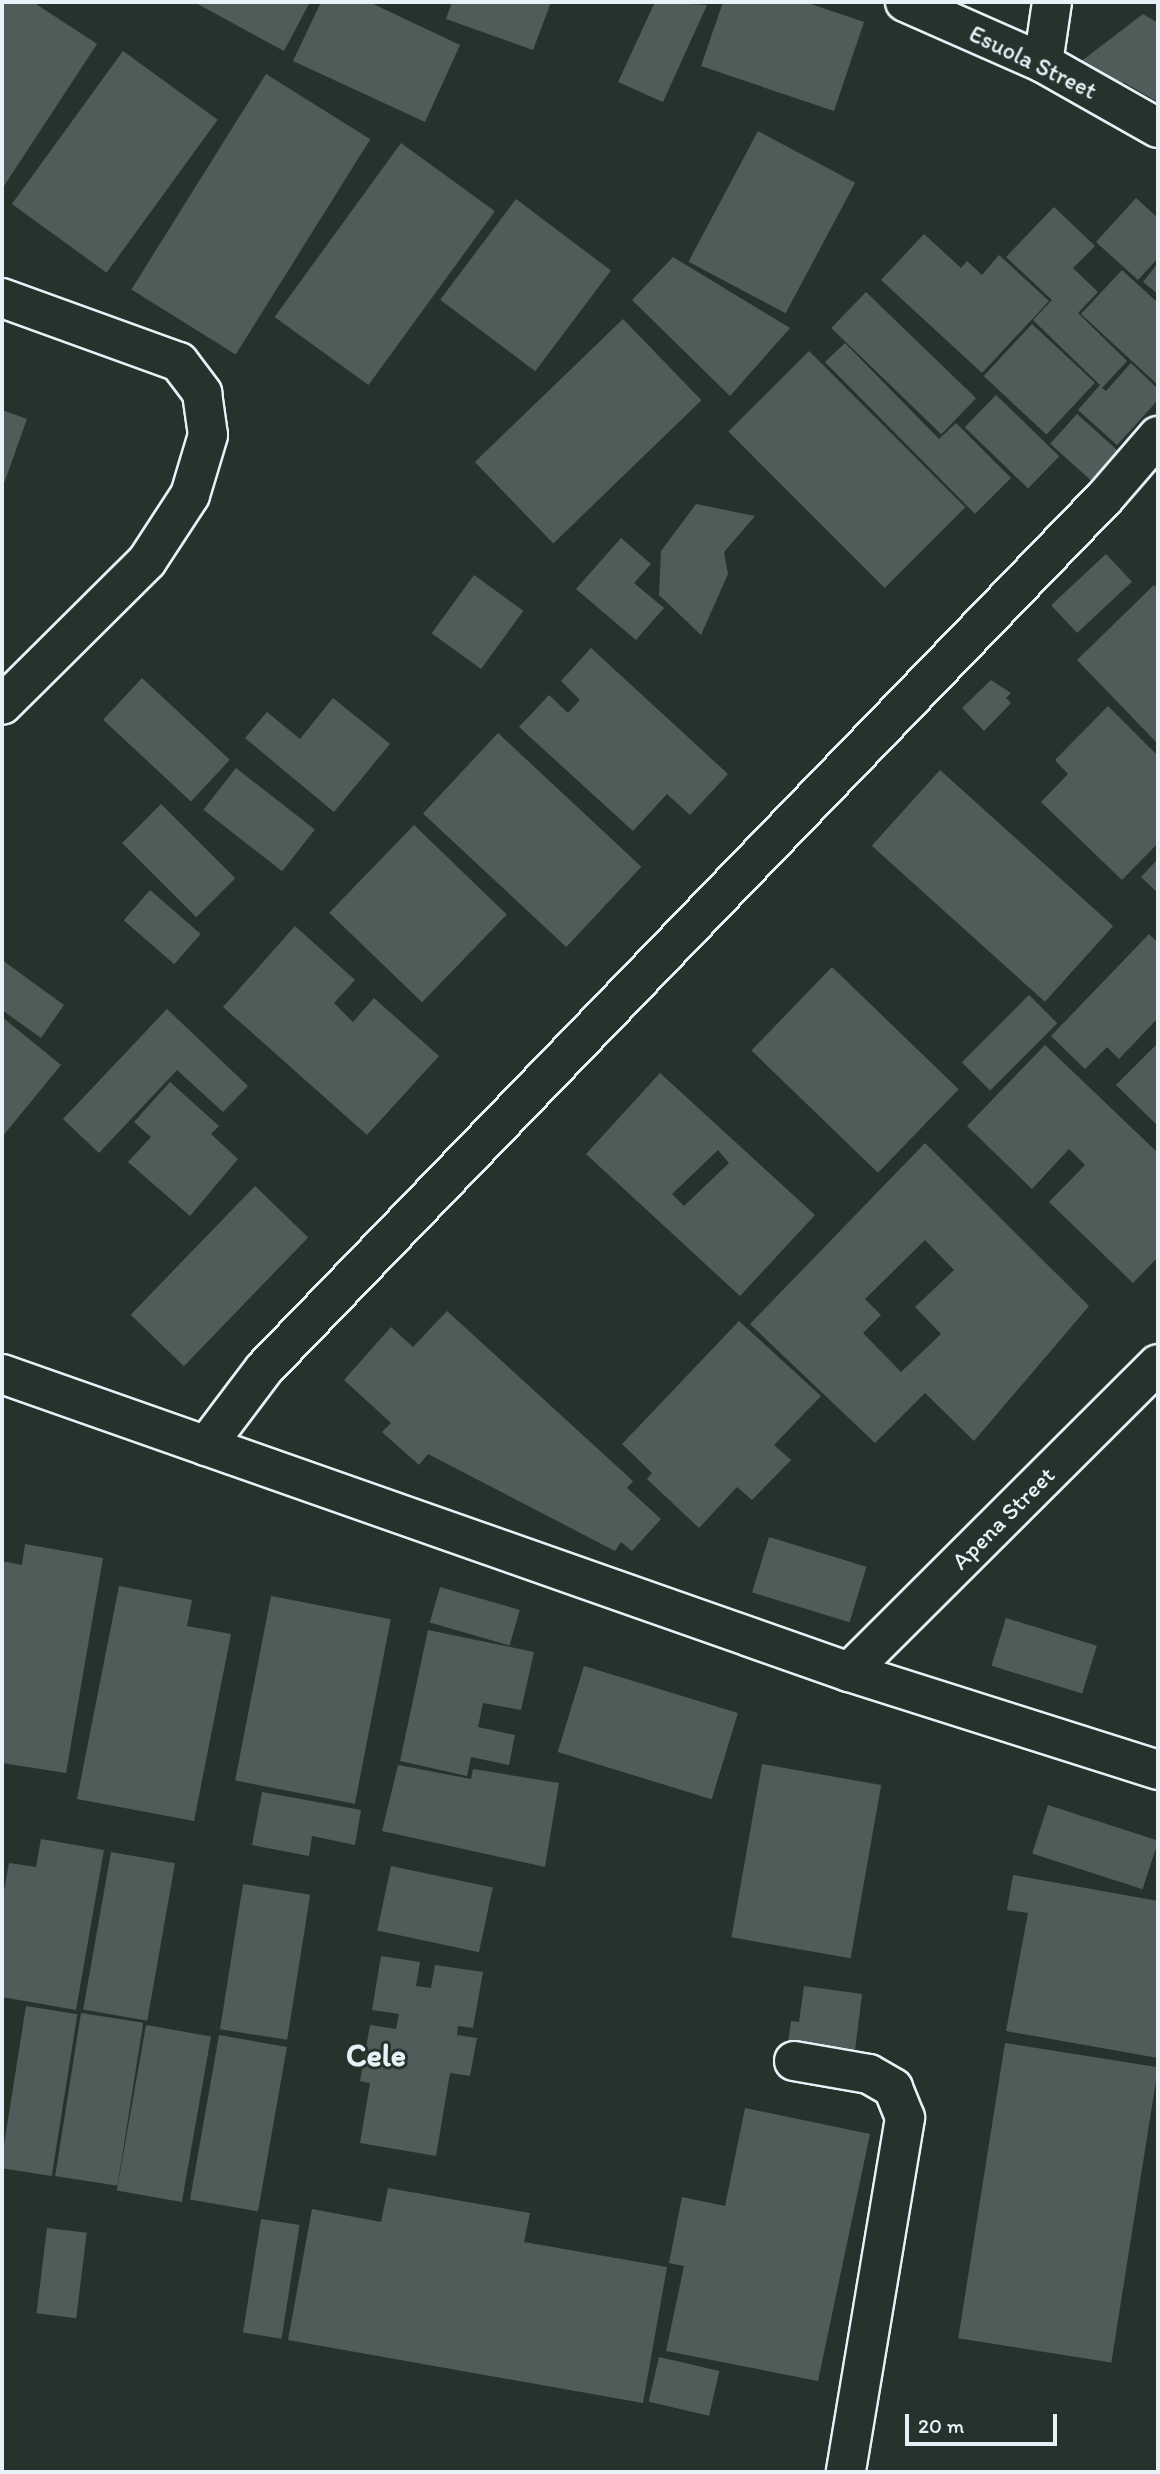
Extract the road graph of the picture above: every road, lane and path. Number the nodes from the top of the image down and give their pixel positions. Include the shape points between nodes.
1 (905, 2) edge
2 (1052, 2) edge
3 (1043, 63) junction
4 (1158, 128) edge
5 (2, 298) edge
6 (1158, 436) edge
7 (2, 705) edge
8 (1158, 1364) edge
9 (2, 1374) edge
10 (206, 1446) junction
11 (849, 1672) junction
12 (1158, 1770) edge
13 (794, 2061) dead end
14 (846, 2472) edge

1 - 3 street, Esuola Street
2 - 3 street
3 - 4 street, Esuola Street
5 - 7 street via 179,362 202,393 208,435 190,495 147,561
6 - 10 street via 1107,495 264,1369
8 - 11 street, Apena Street
9 - 10 street
10 - 11 street
11 - 12 street
13 - 14 street via 869,2074 893,2088 905,2118

